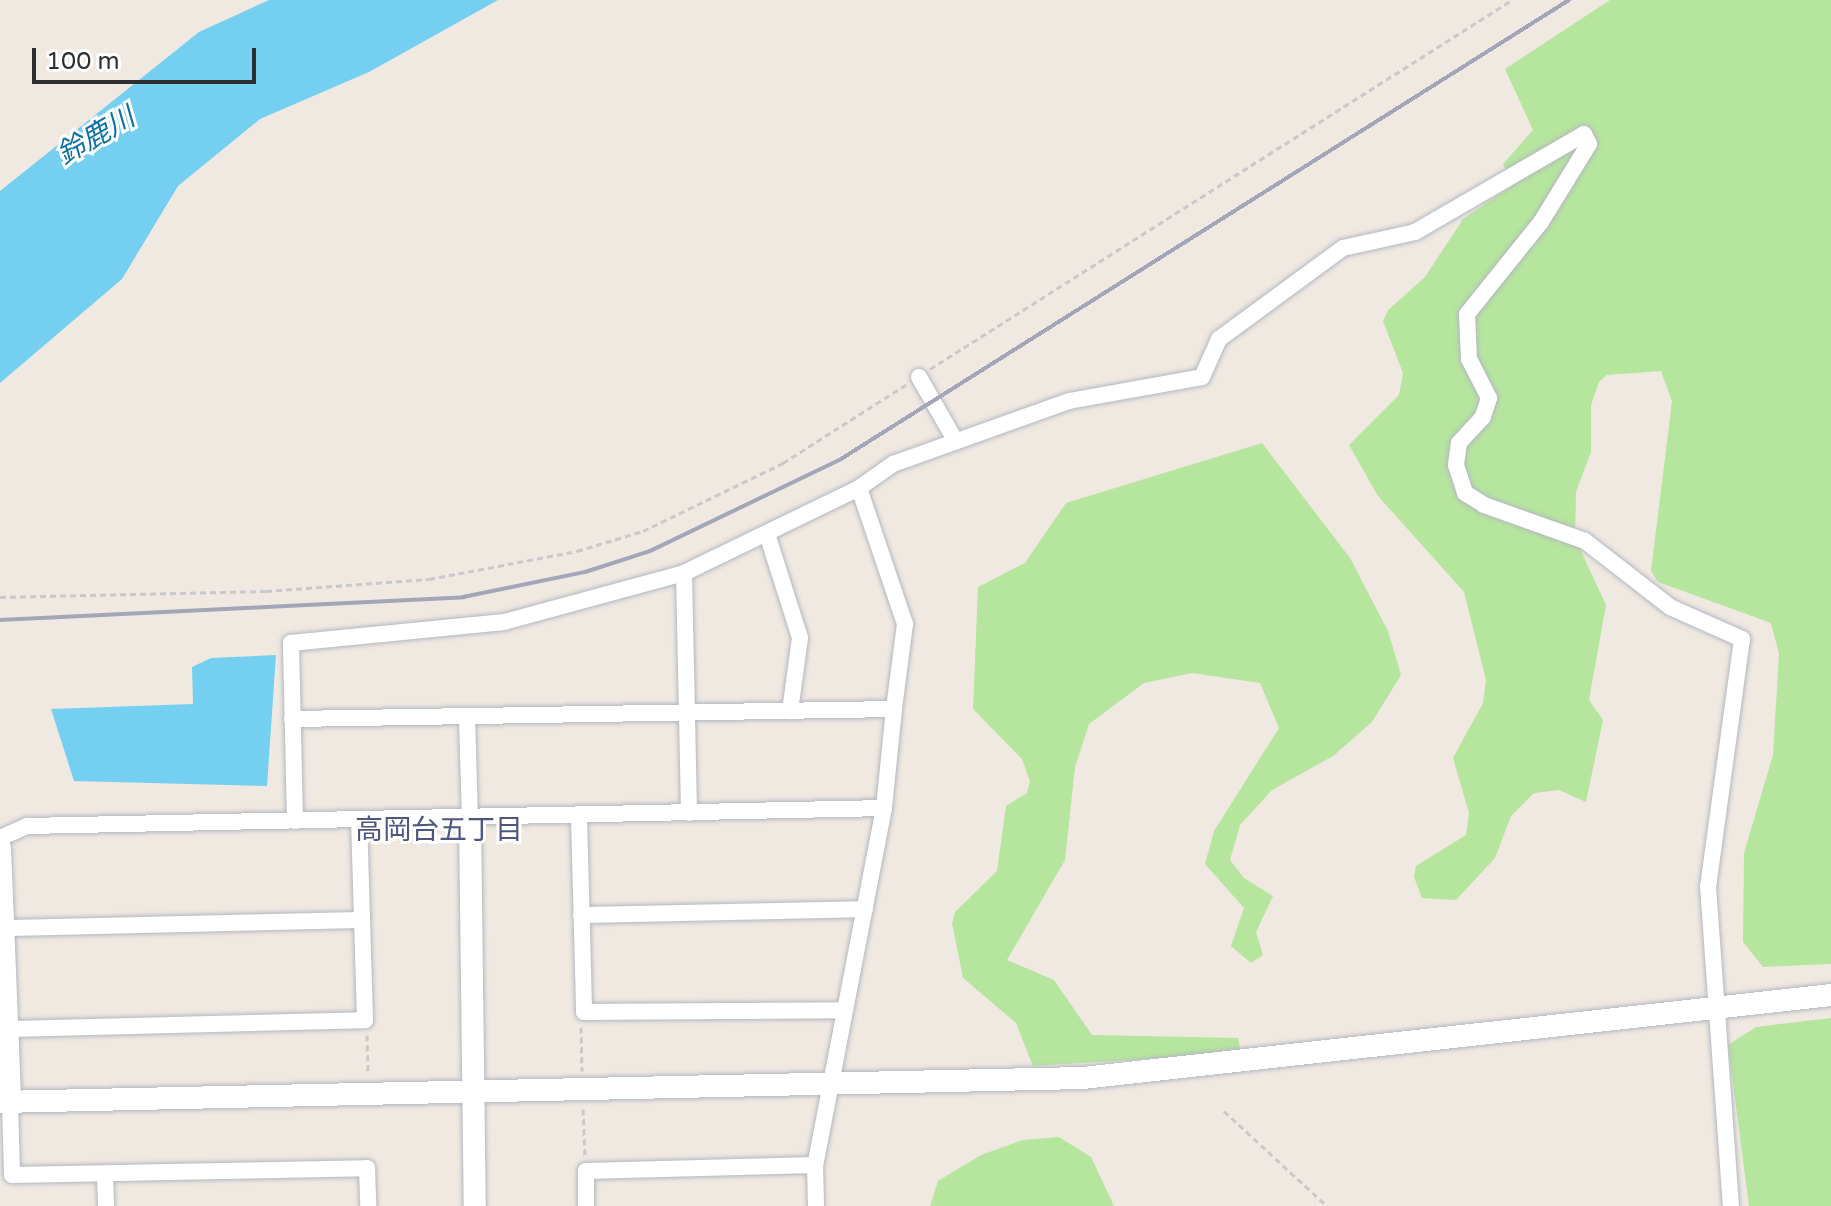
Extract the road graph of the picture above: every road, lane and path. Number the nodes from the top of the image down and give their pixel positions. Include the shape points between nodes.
1 (1512, 0) edge
2 (919, 377) junction
3 (955, 440) junction
4 (859, 488) junction
5 (768, 537) junction
6 (684, 573) junction
7 (0, 597) edge
8 (894, 709) junction
9 (790, 711) junction
10 (687, 713) junction
11 (467, 718) junction
12 (292, 719) junction
13 (884, 808) junction
14 (689, 813) junction
15 (579, 816) junction
16 (470, 818) junction
17 (359, 820) junction
18 (295, 821) junction
19 (0, 838) edge
20 (0, 848) edge
21 (865, 909) junction
22 (581, 915) junction
23 (362, 920) junction
24 (7, 928) junction
25 (1831, 995) edge
26 (1714, 1009) junction
27 (844, 1010) junction
28 (584, 1012) junction
29 (365, 1020) junction
30 (9, 1029) junction
31 (582, 1075) dead end
32 (368, 1079) dead end
33 (830, 1085) junction
34 (473, 1092) junction
35 (5, 1102) edge
36 (583, 1105) dead end
37 (1224, 1111) dead end
38 (815, 1165) junction
39 (586, 1171) junction
40 (105, 1174) junction
41 (6, 1175) edge
42 (106, 1206) edge
43 (368, 1206) edge
44 (475, 1206) edge
45 (586, 1206) edge
46 (816, 1206) edge
47 (1327, 1206) edge
48 (1731, 1206) edge

1 - 2 path
2 - 3 street
2 - 7 path via 783,463 643,531 577,551 429,579 266,591
3 - 4 street via 893,464
3 - 26 street via 1069,401 1202,377 1219,339 1343,248 1415,232 1584,134 1589,144 1541,222 1467,314 1469,359 1489,398 1483,417 1459,443 1456,465 1465,493 1484,505 1585,541 1670,607 1742,639 1708,886
4 - 5 street
4 - 8 street via 905,624
5 - 6 street
5 - 9 street via 800,638
6 - 10 street
6 - 12 street via 504,622 291,643
8 - 9 street
8 - 13 street
9 - 10 street
10 - 11 street
10 - 14 street
11 - 12 street
11 - 16 street
12 - 18 street
13 - 14 street
13 - 21 street
14 - 15 street
15 - 16 street
15 - 22 street
16 - 17 street
16 - 34 street
17 - 18 street
17 - 23 street
18 - 19 street via 27,826
20 - 24 street
21 - 22 street
21 - 27 street
22 - 28 street
23 - 24 street
23 - 29 street
24 - 30 street
25 - 26 street
26 - 33 street via 1181,1070
26 - 48 street
27 - 28 street
27 - 33 street
28 - 31 path
29 - 30 street
29 - 32 path
30 - 35 street
33 - 34 street
33 - 38 street
34 - 35 street
34 - 44 street
35 - 41 street
36 - 39 path
37 - 47 path
38 - 39 street
38 - 46 street
39 - 45 street
40 - 41 street
40 - 42 street
40 - 43 street via 367,1168

